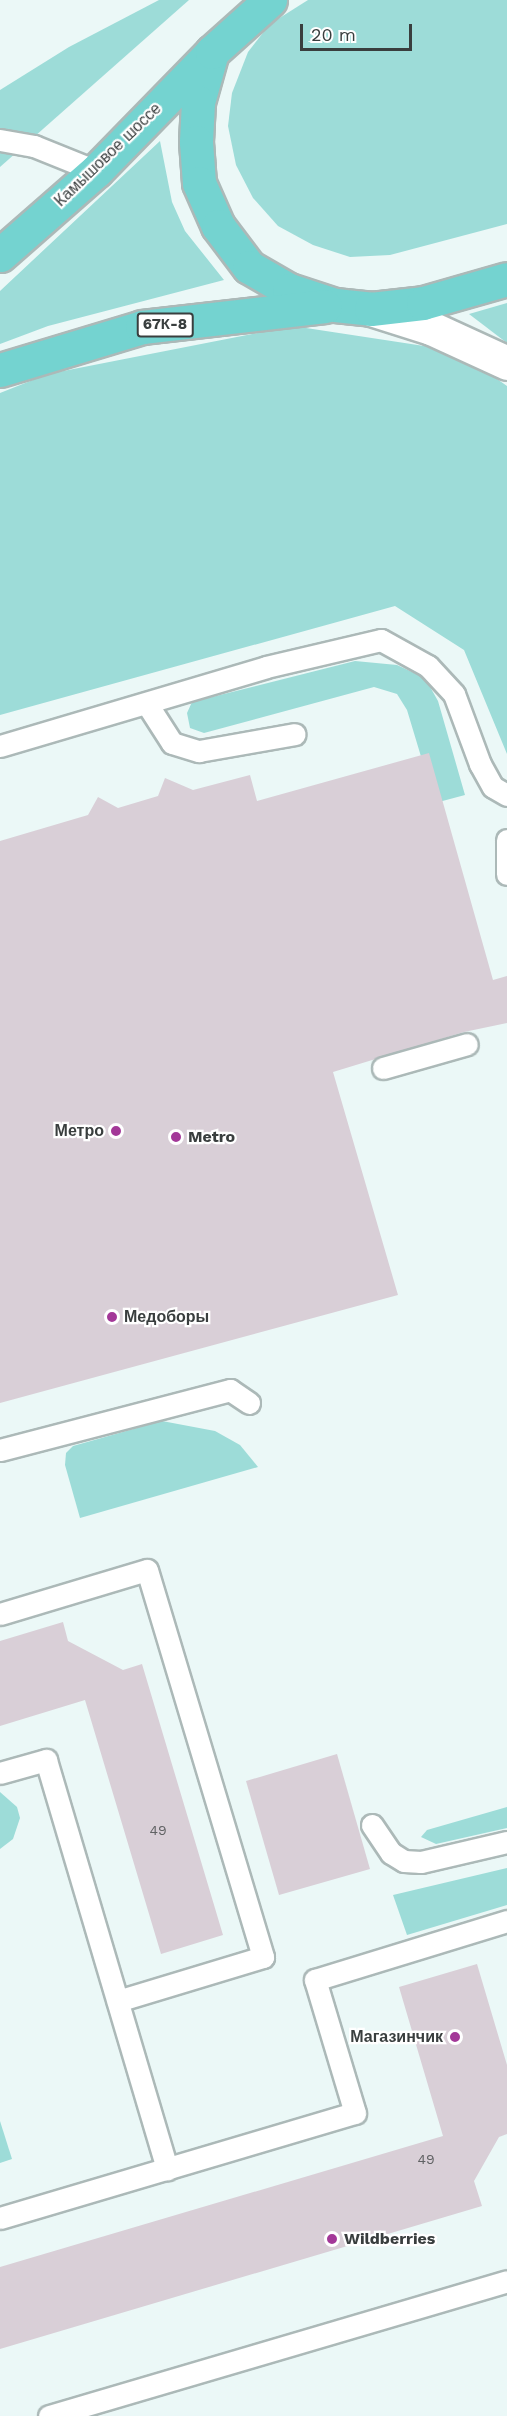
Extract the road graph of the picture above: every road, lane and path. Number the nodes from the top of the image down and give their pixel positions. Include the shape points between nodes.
1 (270, 0) edge
2 (212, 52) junction
3 (0, 140) edge
4 (96, 171) junction
5 (0, 255) edge
6 (507, 279) edge
7 (335, 305) junction
8 (371, 309) junction
9 (507, 363) edge
10 (0, 370) edge
11 (147, 704) junction
12 (296, 734) dead end
13 (0, 746) edge
14 (507, 795) edge
15 (507, 840) edge
16 (507, 874) edge
17 (467, 1044) dead end
18 (382, 1068) dead end
19 (249, 1403) dead end
20 (0, 1450) edge
21 (0, 1614) edge
22 (0, 1773) edge
23 (372, 1825) dead end
24 (507, 1842) edge
25 (507, 1921) edge
26 (117, 2001) junction
27 (167, 2169) junction
28 (0, 2218) edge
29 (507, 2281) edge
30 (49, 2416) edge

1 - 2 main road, Камышовое шоссе
2 - 4 main road, Камышовое шоссе
2 - 7 main road via 198,102 196,142 199,183 218,226 249,267 289,290
3 - 4 lane via 34,146
4 - 5 main road, Камышовое шоссе
6 - 8 main road, 67К-8 via 423,303
7 - 8 main road, 67К-8
7 - 10 main road, 67К-8 via 142,327
8 - 9 main road via 431,328
11 - 12 lane via 172,743 199,751
11 - 13 lane
11 - 14 lane via 266,667 381,640 428,666 454,694 480,764 493,787
15 - 16 lane
17 - 18 lane
19 - 20 lane via 230,1390
21 - 26 lane via 147,1570 154,1593 263,1957
22 - 26 lane via 46,1760
23 - 24 lane via 391,1853 404,1860 421,1862
25 - 27 lane via 315,1980 355,2114
26 - 27 lane
27 - 28 lane
29 - 30 lane

